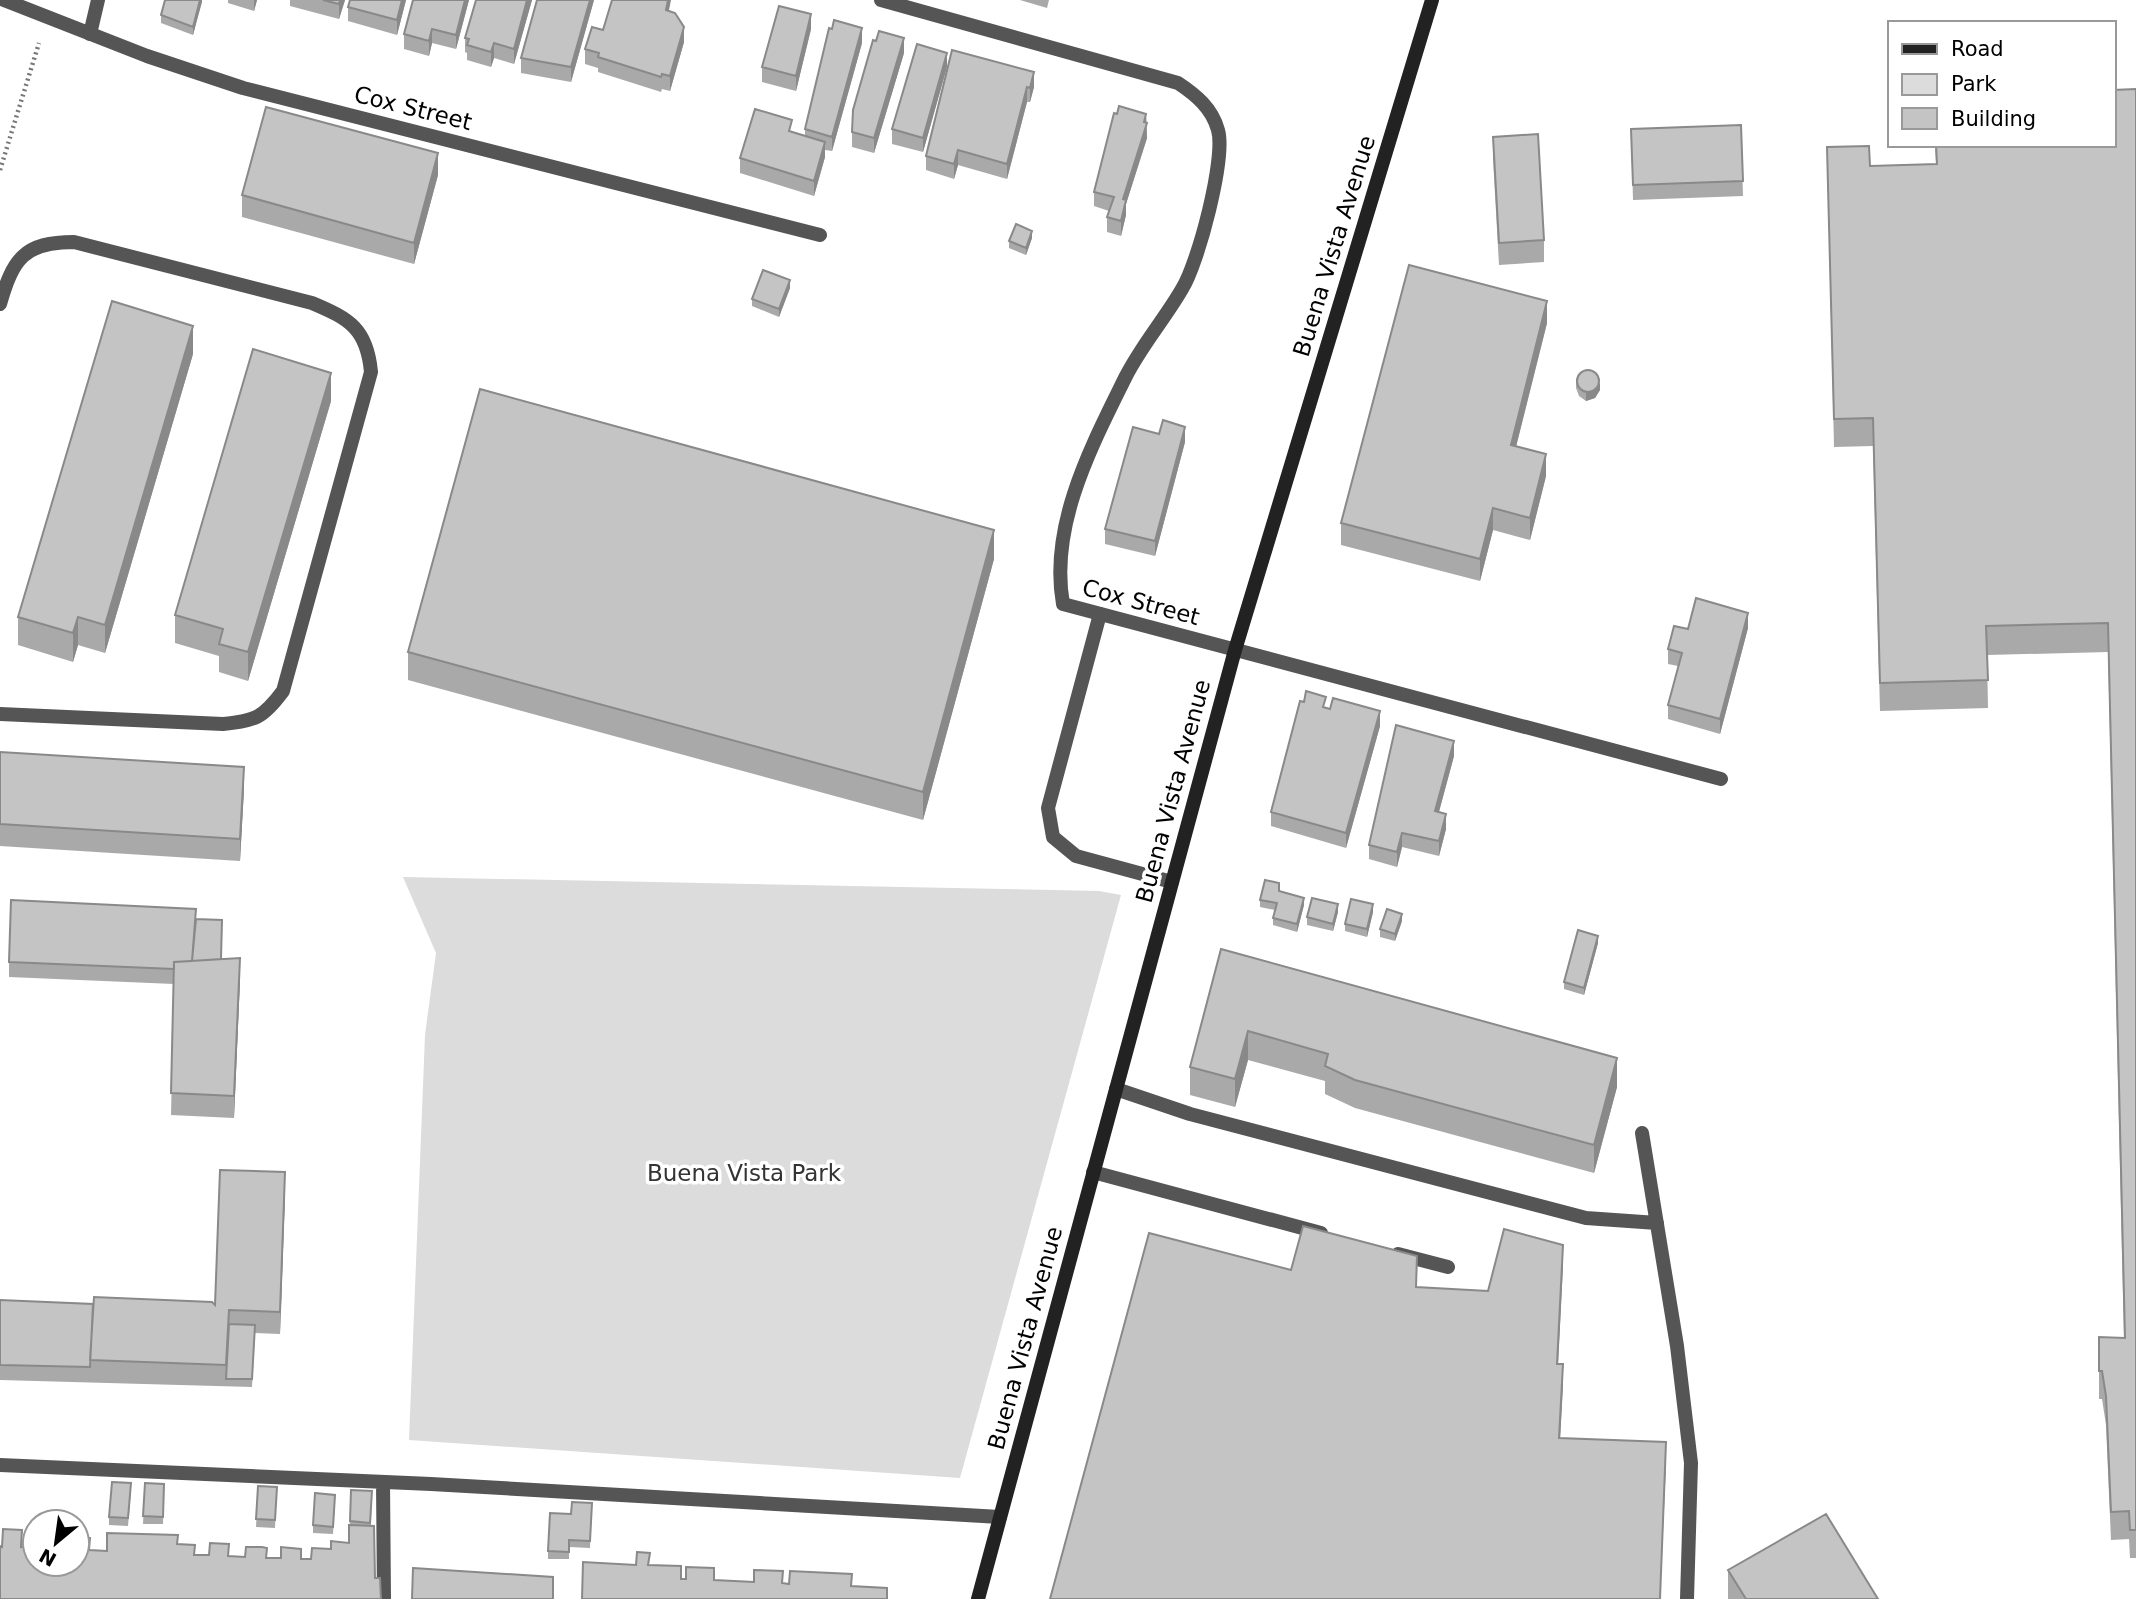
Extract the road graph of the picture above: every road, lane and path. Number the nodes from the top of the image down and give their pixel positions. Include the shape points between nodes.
1 (4, 0) edge
2 (99, 0) edge
3 (881, 0) edge
4 (1432, 0) edge
5 (50, 16) junction
6 (90, 34) junction
7 (0, 170) edge
8 (820, 235) dead end
9 (0, 304) edge
10 (1100, 614) junction
11 (1235, 650) junction
12 (0, 714) edge
13 (1721, 779) dead end
14 (1172, 882) junction
15 (1116, 1089) junction
16 (1642, 1133) dead end
17 (1093, 1172) junction
18 (1657, 1223) junction
19 (1331, 1236) edge
20 (1382, 1250) edge
21 (1448, 1267) dead end
22 (0, 1465) edge
23 (383, 1482) junction
24 (1000, 1517) junction
25 (384, 1599) edge
26 (978, 1599) edge
27 (1687, 1599) edge

1 - 5 street, Cox Street
2 - 6 street
3 - 10 street, Cox Street via 1178,83 1201,99 1218,131 1219,153 1193,268 1126,375 1072,497 1058,578 1062,604
4 - 11 street, Buena Vista Avenue
5 - 6 street, Cox Street
5 - 7 path
6 - 8 street, Cox Street via 243,88
9 - 12 street via 13,265 31,249 48,242 74,242 325,308 356,327 369,349 371,372 283,691 269,710 253,721 223,724
10 - 11 street, Cox Street
10 - 14 street via 1048,808 1053,837 1076,856
11 - 13 street, Cox Street
11 - 14 street, Buena Vista Avenue
14 - 15 street, Buena Vista Avenue
15 - 17 street, Buena Vista Avenue
15 - 18 street via 1190,1114 1586,1218
16 - 18 street
17 - 19 street
17 - 24 street, Buena Vista Avenue
18 - 27 street via 1690,1463
20 - 21 street
22 - 23 street
23 - 24 street
23 - 25 street
24 - 26 street, Buena Vista Avenue

